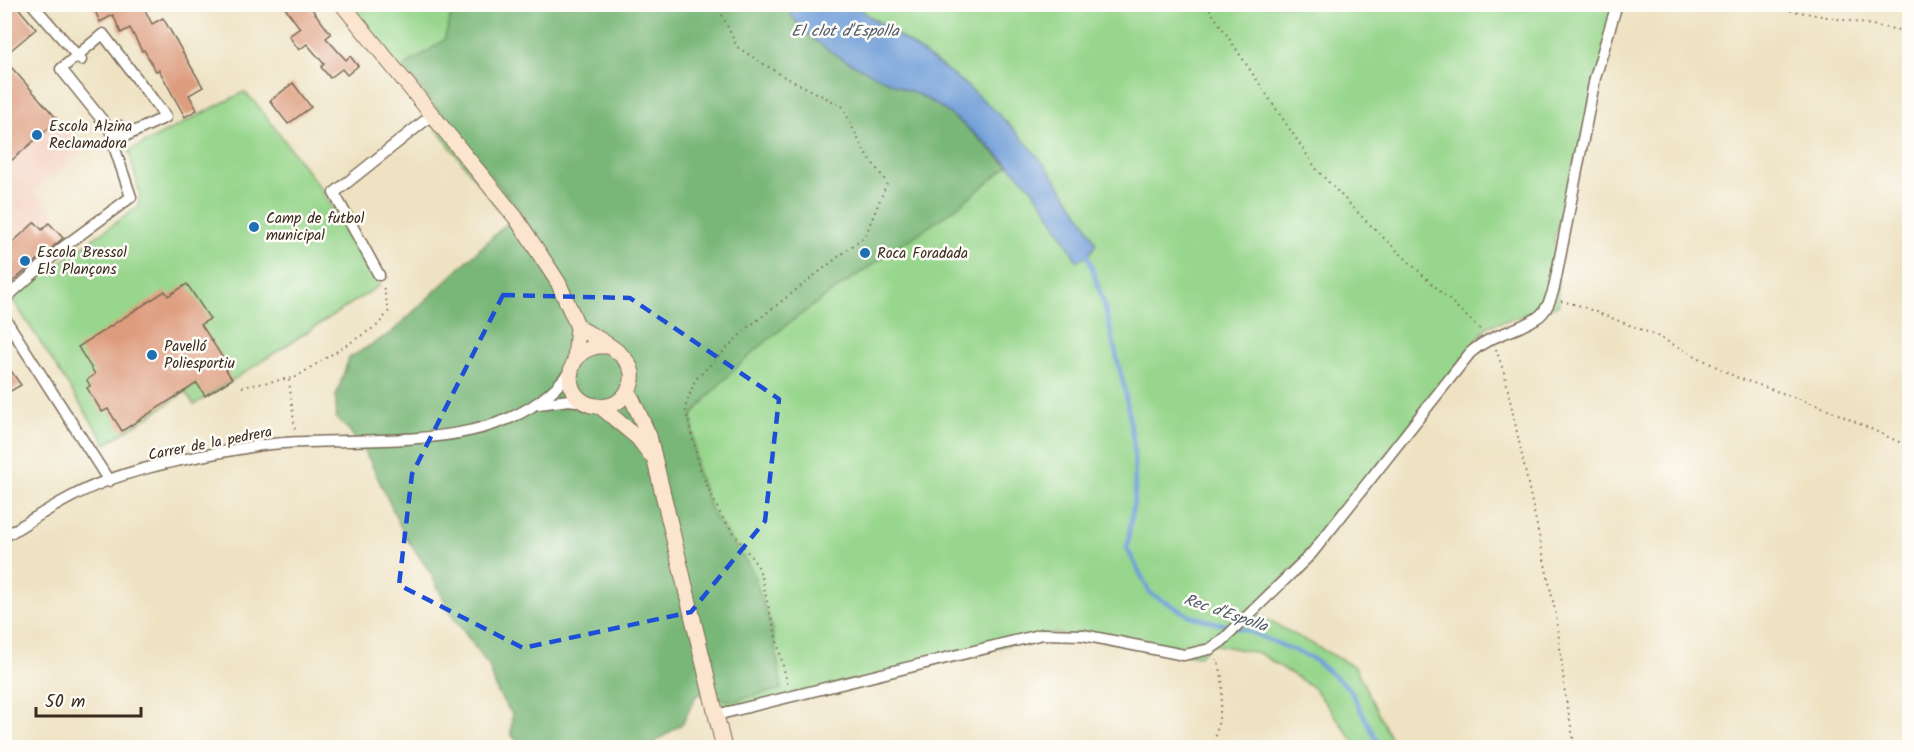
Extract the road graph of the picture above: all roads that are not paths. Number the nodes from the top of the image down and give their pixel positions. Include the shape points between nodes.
1 (33, 4) edge
2 (342, 4) edge
3 (1617, 4) edge
4 (81, 60) dead end
5 (432, 115) junction
6 (118, 131) junction
7 (379, 275) road end
8 (4, 302) edge
9 (4, 317) edge
10 (578, 327) junction
11 (606, 346) junction
12 (573, 365) junction
13 (628, 390) junction
14 (584, 402) junction
15 (539, 404) junction
16 (601, 407) junction
17 (651, 455) junction
18 (109, 481) junction
19 (4, 537) edge
20 (716, 716) junction
21 (724, 747) edge

1 - 4 street
2 - 5 main road
3 - 20 street via 1598,67 1550,299 1538,317 1488,339 1456,368 1312,553 1231,633 1210,649 1184,655 1083,634 1043,634
5 - 7 street via 334,193
5 - 10 main road via 516,218 558,282
6 - 6 street via 123,137 166,117 103,34 61,69
6 - 8 street via 112,142 131,197 62,248
9 - 18 street
10 - 11 main road
10 - 12 main road
11 - 12 main road via 589,348
11 - 13 main road via 628,362 632,373
12 - 14 main road via 573,389
12 - 15 street, Carrer de la pedrera via 558,389
13 - 16 main road via 617,402
13 - 17 main road via 649,436
14 - 15 street, Carrer de la pedrera
14 - 16 main road
15 - 18 street, Carrer de la pedrera via 493,423 434,437 252,447 173,462
16 - 17 main road via 638,438
17 - 20 main road
18 - 19 street, Carrer de la pedrera via 72,496
20 - 21 main road

